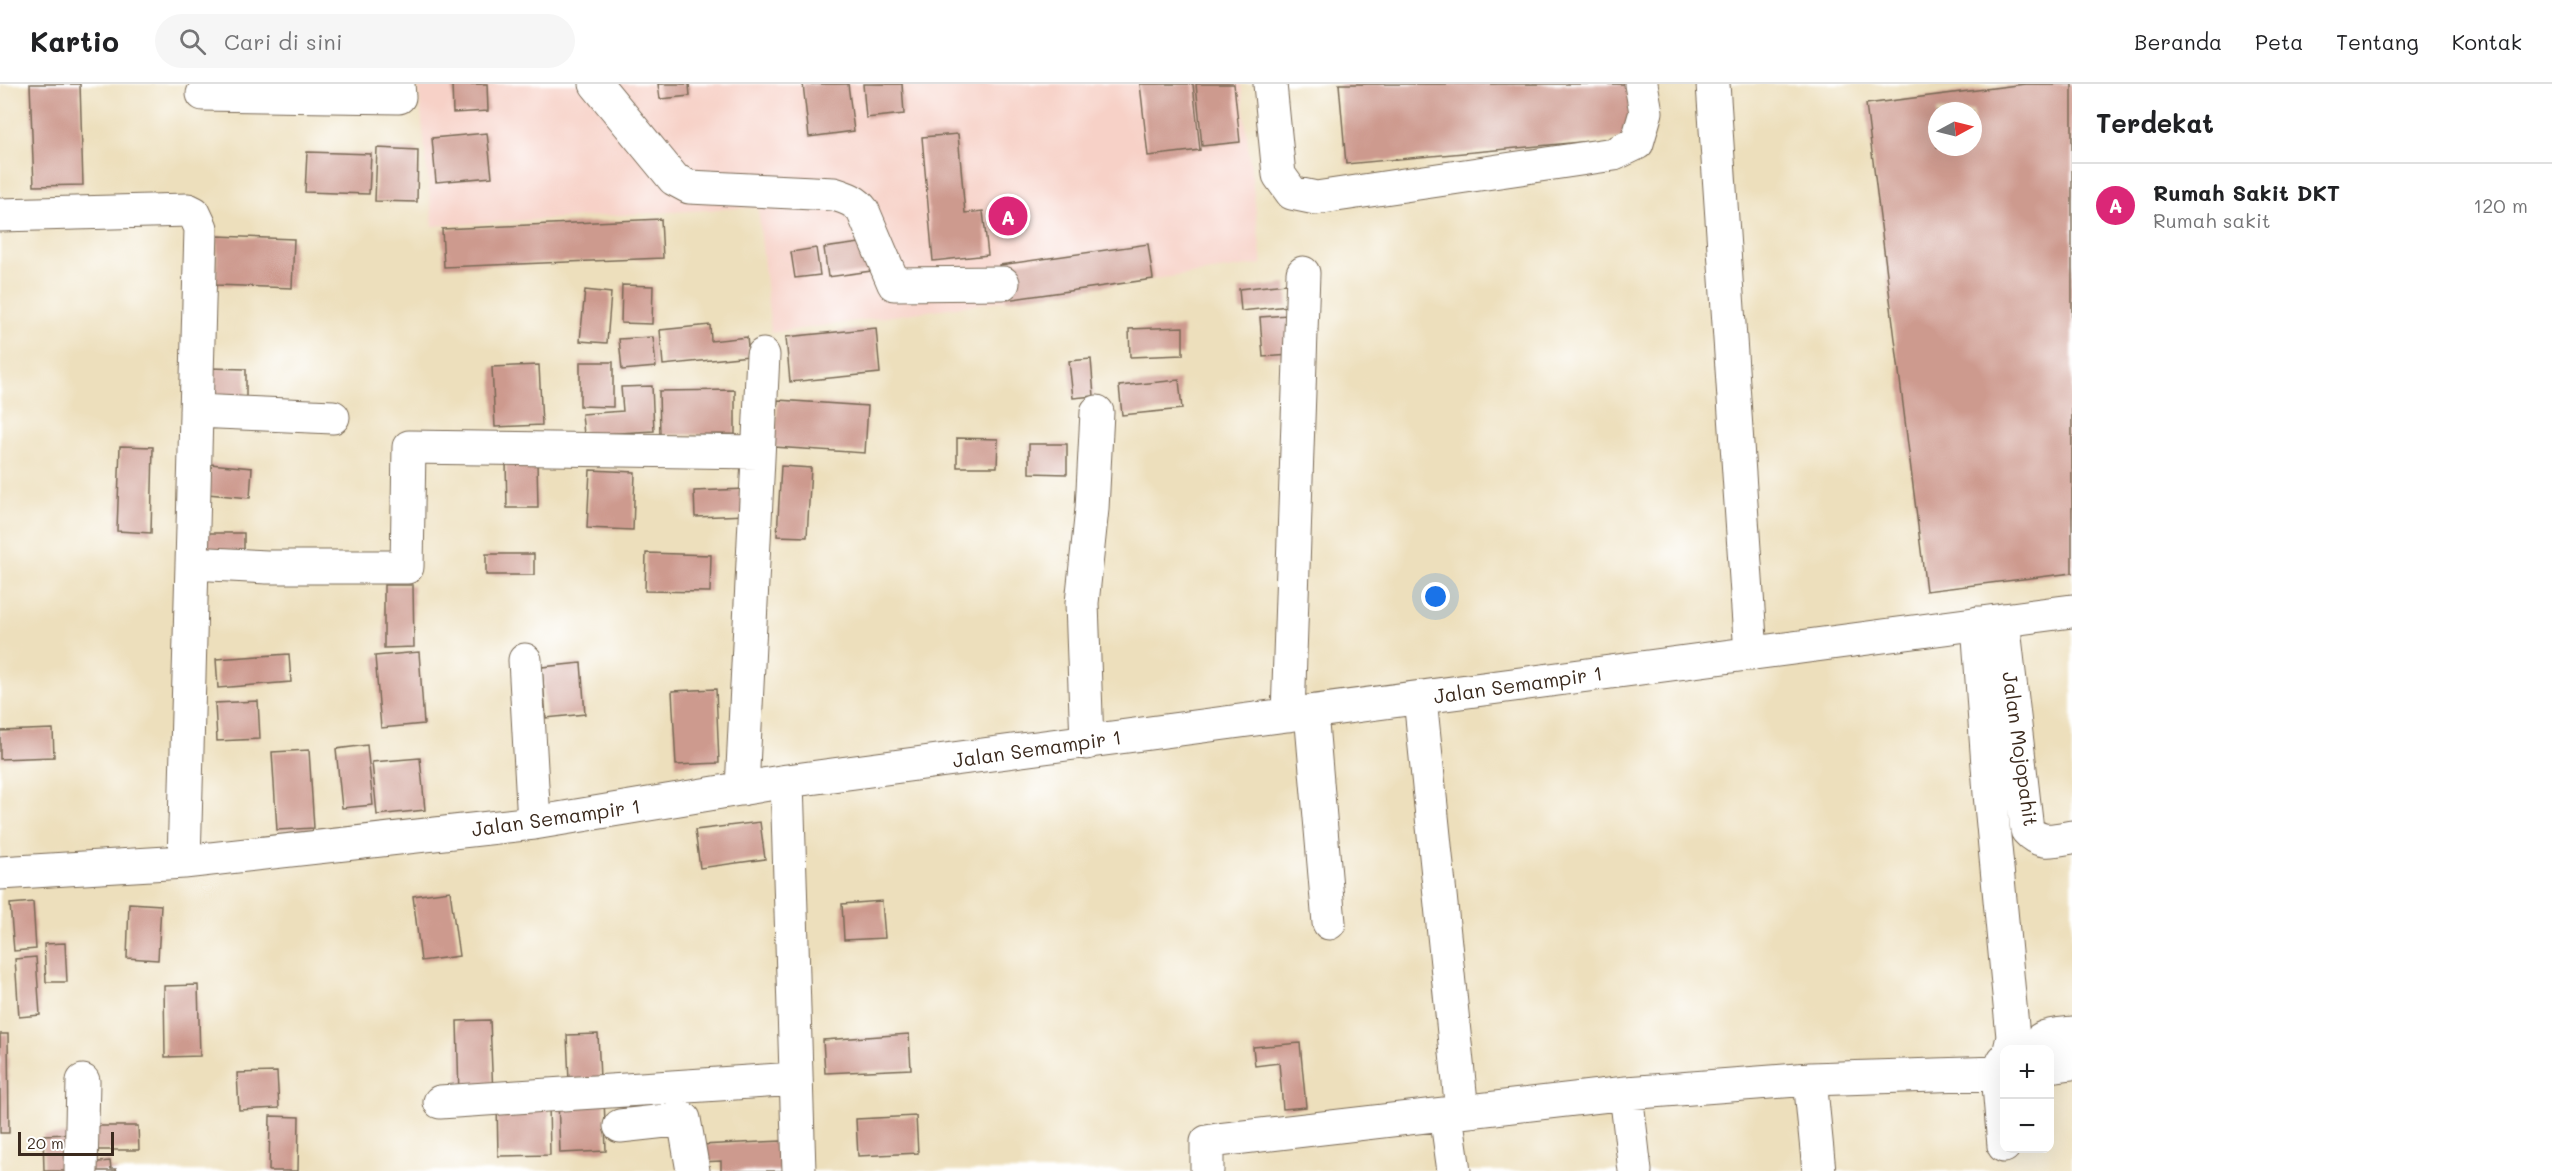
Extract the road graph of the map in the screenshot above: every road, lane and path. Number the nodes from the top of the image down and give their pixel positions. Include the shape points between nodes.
1 (398, 84) edge
2 (596, 84) edge
3 (1270, 84) edge
4 (1641, 84) edge
5 (1713, 84) edge
6 (203, 94) dead end
7 (0, 215) edge
8 (1303, 273) dead end
9 (1003, 283) dead end
10 (763, 356) dead end
11 (196, 411) junction
12 (1097, 412) dead end
13 (333, 417) dead end
14 (759, 452) junction
15 (192, 562) junction
16 (2072, 611) edge
17 (1991, 621) junction
18 (1751, 654) junction
19 (525, 660) dead end
20 (1420, 698) junction
21 (1300, 714) junction
22 (1087, 743) junction
23 (787, 781) junction
24 (742, 789) junction
25 (534, 823) junction
26 (2072, 837) edge
27 (184, 862) junction
28 (0, 873) edge
29 (1329, 923) dead end
30 (2072, 1034) edge
31 (2010, 1045) edge
32 (2036, 1045) edge
33 (2000, 1061) edge
34 (2072, 1063) edge
35 (2054, 1065) edge
36 (796, 1079) junction
37 (1810, 1079) junction
38 (83, 1081) dead end
39 (1626, 1093) junction
40 (440, 1102) dead end
41 (1454, 1113) junction
42 (620, 1126) dead end
43 (2006, 1153) edge
44 (81, 1171) edge
45 (693, 1171) edge
46 (799, 1171) edge
47 (1207, 1171) edge
48 (1454, 1171) edge
49 (1635, 1171) edge
50 (1819, 1171) edge
51 (2007, 1171) edge

1 - 6 street via 399,97
2 - 9 street via 674,179 689,187 846,197 864,211 894,284
3 - 4 street via 1279,175 1292,193 1316,198 1614,154 1637,142 1646,112
5 - 18 street
7 - 11 street via 188,210 194,213 201,228
8 - 21 street
10 - 14 street
11 - 13 street
11 - 15 street
12 - 22 street via 1082,603
14 - 15 street via 409,447 406,567 267,567
14 - 24 street
15 - 27 street
16 - 17 street, Jalan Semampir 1
17 - 18 street, Jalan Semampir 1
17 - 26 street, Jalan Mojopahit via 2027,830 2034,838 2045,841
17 - 31 street via 1990,794 2013,1037
18 - 20 street, Jalan Semampir 1
19 - 25 street
20 - 21 street, Jalan Semampir 1
20 - 41 street
21 - 22 street, Jalan Semampir 1
21 - 29 street
22 - 23 street, Jalan Semampir 1
23 - 24 street, Jalan Semampir 1
23 - 36 street
24 - 25 street, Jalan Semampir 1
25 - 27 street, Jalan Semampir 1
27 - 28 street, Jalan Semampir 1
30 - 32 street via 2043,1037
33 - 37 street
34 - 35 street
36 - 40 street
36 - 46 street
37 - 39 street
37 - 50 street
38 - 44 street
39 - 41 street
39 - 49 street
41 - 47 street via 1207,1142
41 - 48 street
42 - 45 street via 684,1119
43 - 51 street

